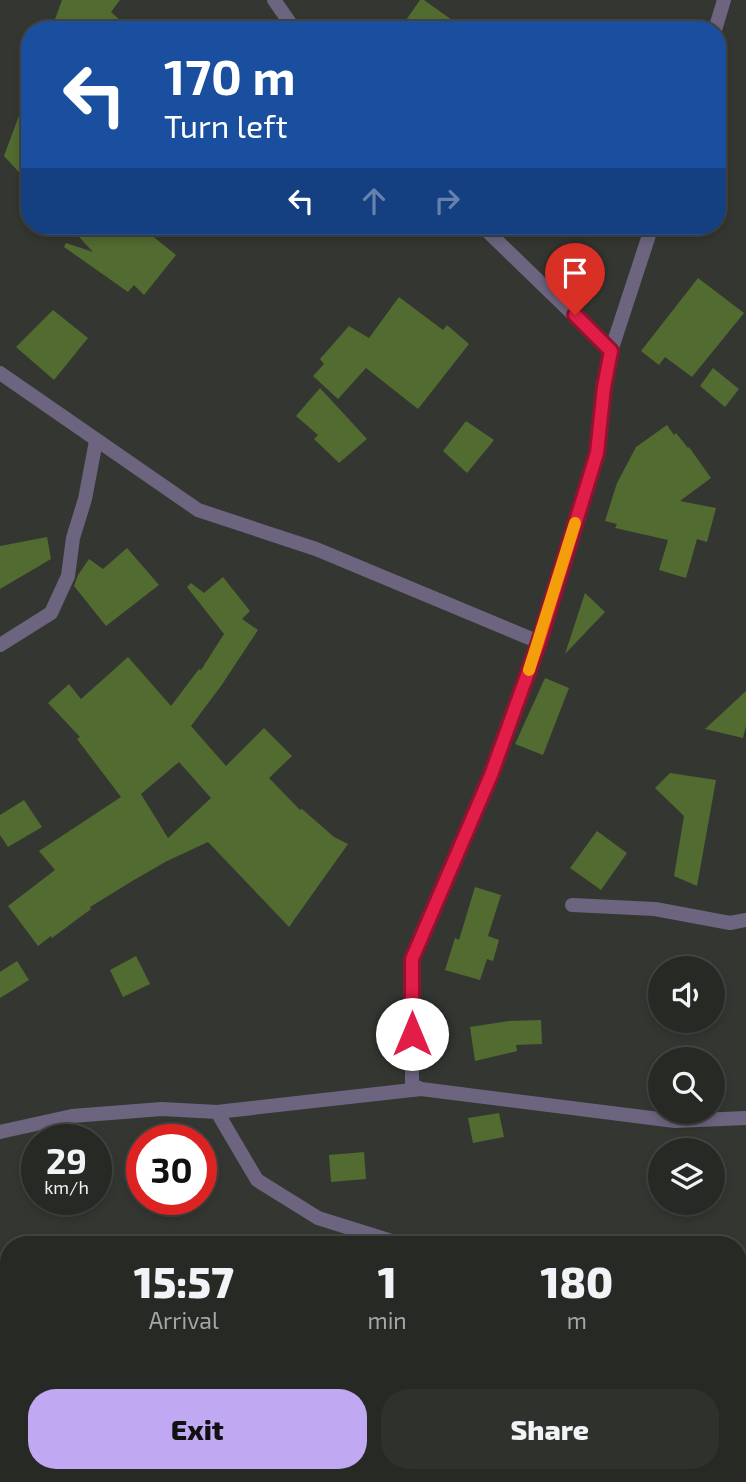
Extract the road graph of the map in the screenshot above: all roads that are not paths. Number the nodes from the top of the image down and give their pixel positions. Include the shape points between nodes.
1 (274, 0) edge
2 (724, 0) edge
3 (289, 21) edge
4 (718, 21) edge
5 (491, 235) edge
6 (649, 235) edge
7 (611, 351) junction
8 (0, 373) edge
9 (96, 440) junction
10 (539, 642) junction
11 (0, 645) edge
12 (572, 905) dead end
13 (746, 920) edge
14 (421, 1089) junction
15 (217, 1112) junction
16 (746, 1118) edge
17 (0, 1132) edge
18 (375, 1236) edge

1 - 3 street
2 - 4 street
5 - 7 street
6 - 7 street
7 - 10 street via 597,453
8 - 9 street
9 - 10 street via 198,510 316,549
9 - 11 street via 68,576 51,613
10 - 14 street via 491,775 412,959 412,1085
12 - 13 street via 655,909 730,923
14 - 15 street
14 - 16 street via 675,1121
15 - 17 street via 162,1109 72,1116
15 - 18 street via 257,1180 318,1218

